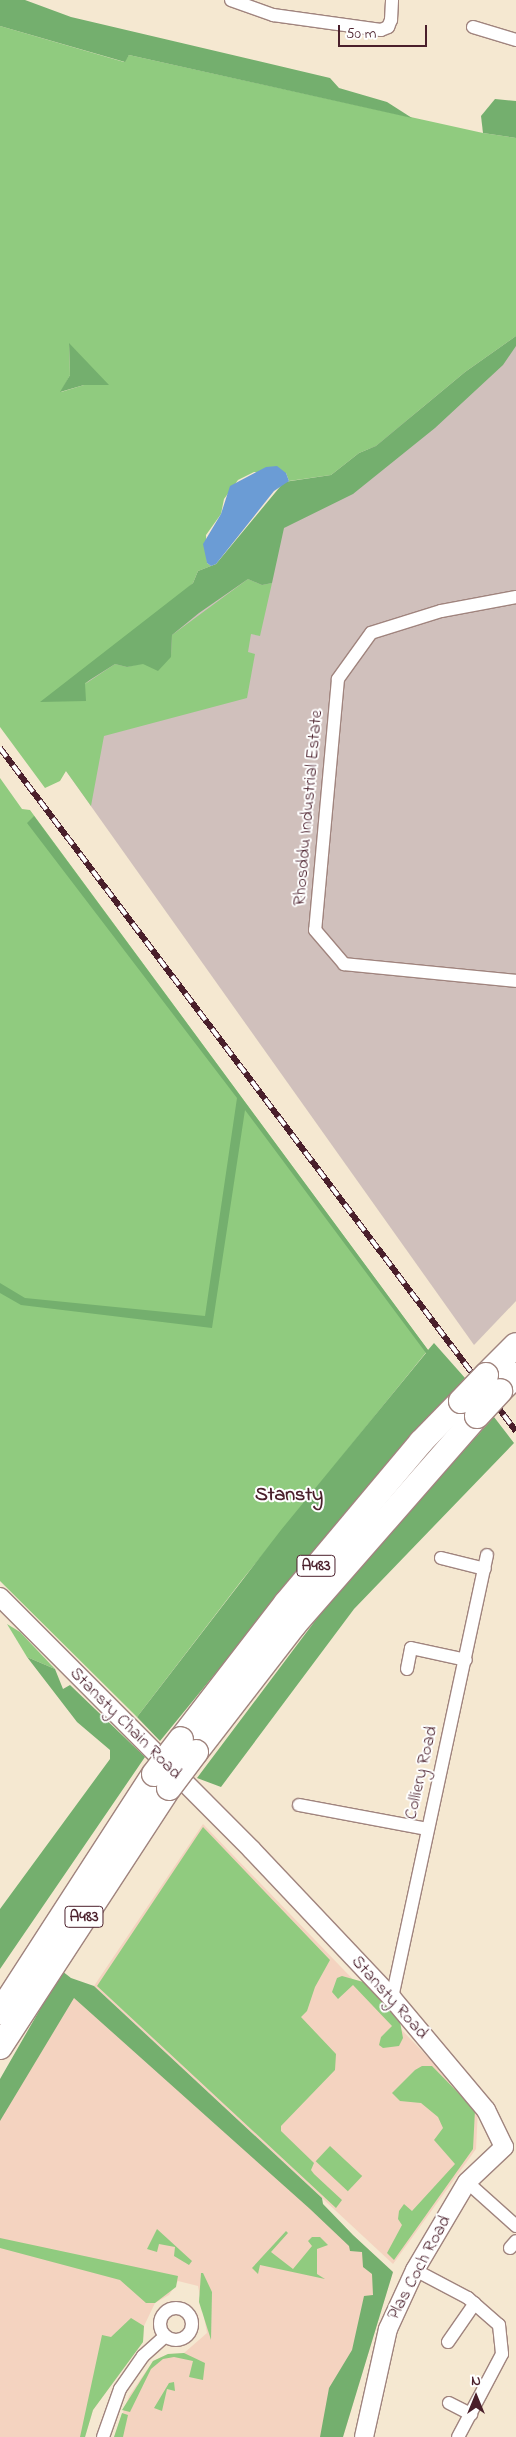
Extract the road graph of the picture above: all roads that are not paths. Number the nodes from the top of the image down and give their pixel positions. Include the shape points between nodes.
1 (232, 0) edge
2 (392, 0) edge
3 (473, 27) dead end
4 (516, 40) edge
5 (516, 597) edge
6 (516, 981) edge
7 (516, 1345) edge
8 (501, 1380) edge
9 (487, 1556) dead end
10 (440, 1558) dead end
11 (485, 1569) junction
12 (0, 1597) edge
13 (466, 1660) junction
14 (407, 1669) dead end
15 (299, 1805) dead end
16 (427, 1829) junction
17 (252, 1850) joint
18 (392, 1998) junction
19 (6, 2010) edge
20 (0, 2047) edge
21 (0, 2054) edge
22 (510, 2146) edge
23 (467, 2182) junction
24 (516, 2226) edge
25 (415, 2270) junction
26 (474, 2304) junction
27 (165, 2336) dead end
28 (448, 2342) dead end
29 (449, 2403) dead end
30 (471, 2414) junction
31 (103, 2437) edge
32 (364, 2437) edge
33 (458, 2437) edge

1 - 2 street via 273,15 381,30 388,27 391,20
3 - 4 street
5 - 6 street, Rhosddu Industrial Estate via 441,611 371,633 338,678 315,930 344,964
7 - 8 highway, A483
8 - 19 highway, A483, bridge via 469,1409 422,1442 286,1603
9 - 11 street, Colliery Road
10 - 11 street
11 - 13 street, Colliery Road
12 - 17 street, Stansty Chain Road
13 - 14 street via 411,1648
13 - 16 street, Colliery Road
15 - 16 street
16 - 18 street, Colliery Road
17 - 18 street, Stansty Road
18 - 22 street, Stansty Road via 486,2110
19 - 20 highway, A483
19 - 21 highway, A483
22 - 23 street, Plas Coch Road
23 - 24 street
23 - 25 street, Plas Coch Road
25 - 26 street
25 - 32 street, Plas Coch Road via 388,2329
26 - 28 street
26 - 30 street via 499,2324 502,2354
27 - 31 street via 143,2356 120,2389
29 - 30 street
30 - 33 street

